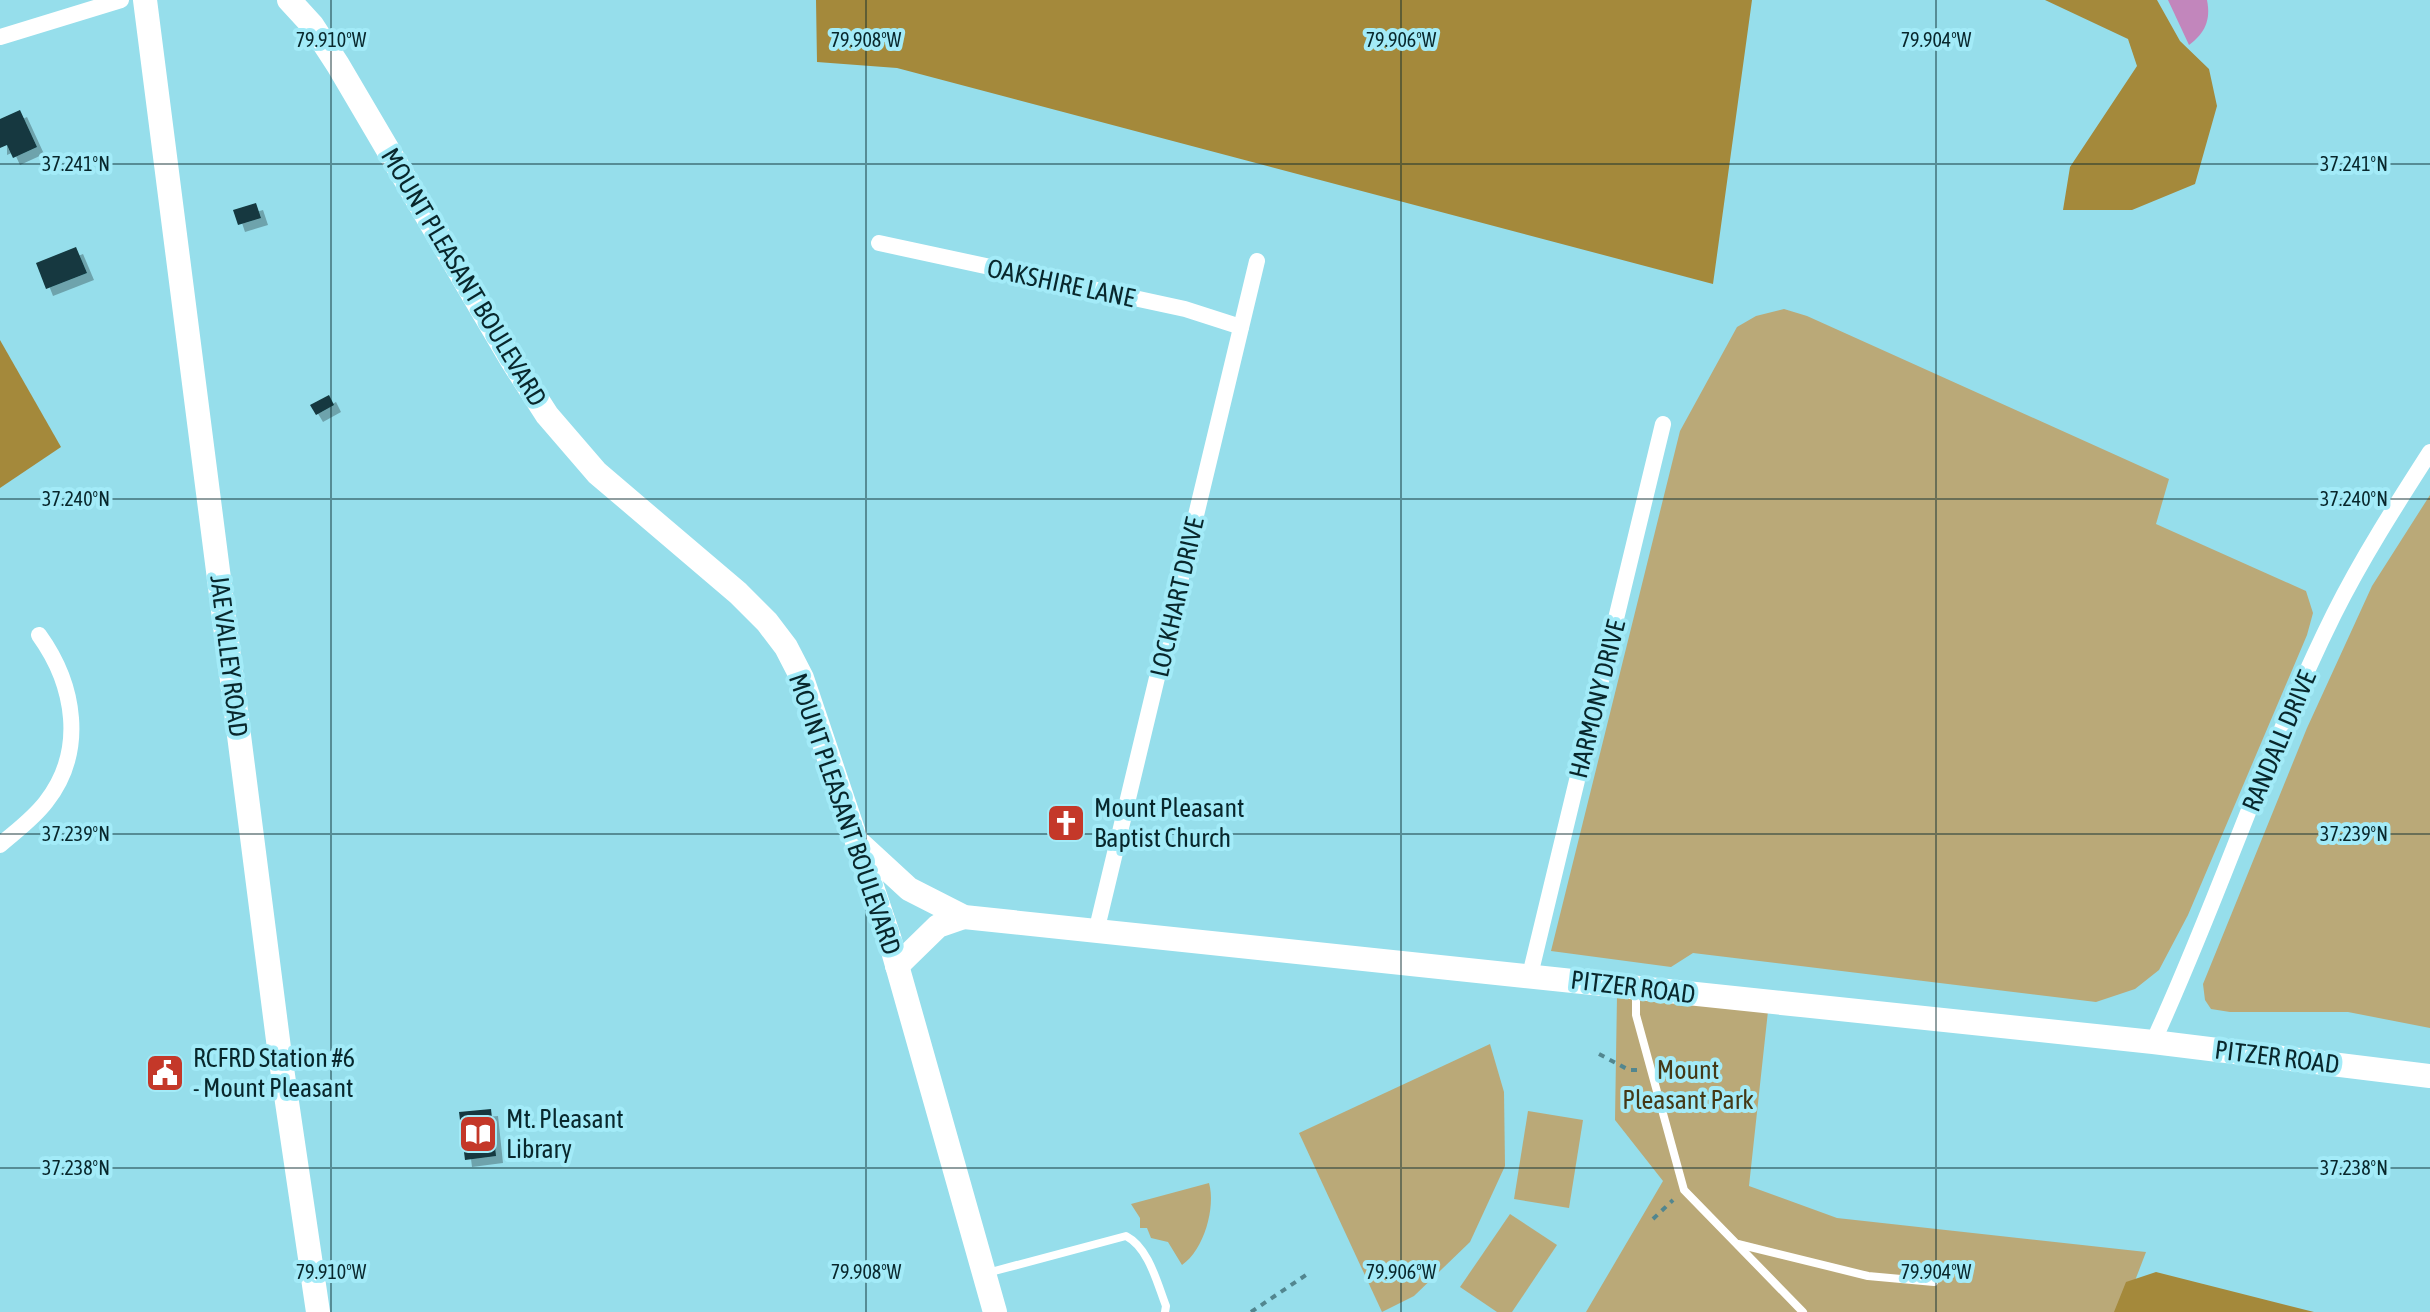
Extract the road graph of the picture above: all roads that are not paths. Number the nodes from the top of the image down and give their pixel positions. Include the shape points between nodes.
1 (121, 0) edge
2 (145, 0) edge
3 (289, 0) edge
4 (0, 37) edge
5 (879, 243) dead end
6 (1257, 261) dead end
7 (1241, 327) junction
8 (1663, 424) dead end
9 (2430, 452) edge
10 (39, 635) dead end
11 (859, 843) junction
12 (0, 845) edge
13 (964, 917) junction
14 (1096, 932) junction
15 (897, 966) junction
16 (1530, 975) junction
17 (1635, 987) junction
18 (2153, 1042) junction
19 (2430, 1076) edge
20 (1737, 1244) junction
21 (982, 1274) junction
22 (1934, 1282) dead end
23 (318, 1312) edge
24 (995, 1312) edge
25 (1165, 1312) edge
26 (1803, 1312) edge

1 - 4 street
2 - 23 street, JAE VALLEY ROAD via 279,1048
3 - 11 street, MOUNT PLEASANT BOULEVARD via 338,65 547,415 597,473 738,593 786,647 802,678
5 - 7 street, OAKSHIRE LANE via 1185,309
6 - 7 street, LOCKHART DRIVE
7 - 14 street, LOCKHART DRIVE
8 - 16 street, HARMONY DRIVE
9 - 18 street, RANDALL DRIVE via 2333,615
10 - 12 street via 69,695 70,745 46,802
11 - 13 street, PITZER ROAD via 909,889
11 - 15 street, MOUNT PLEASANT BOULEVARD
13 - 14 street, PITZER ROAD
13 - 15 street via 938,926
14 - 16 street, PITZER ROAD
15 - 21 street, MOUNT PLEASANT BOULEVARD
16 - 17 street, PITZER ROAD
17 - 18 street, PITZER ROAD
17 - 20 lane via 1636,1015 1684,1190
18 - 19 street, PITZER ROAD
20 - 22 lane via 1868,1276
20 - 26 lane
21 - 24 street, MOUNT PLEASANT BOULEVARD
21 - 25 lane via 1126,1236 1143,1252

